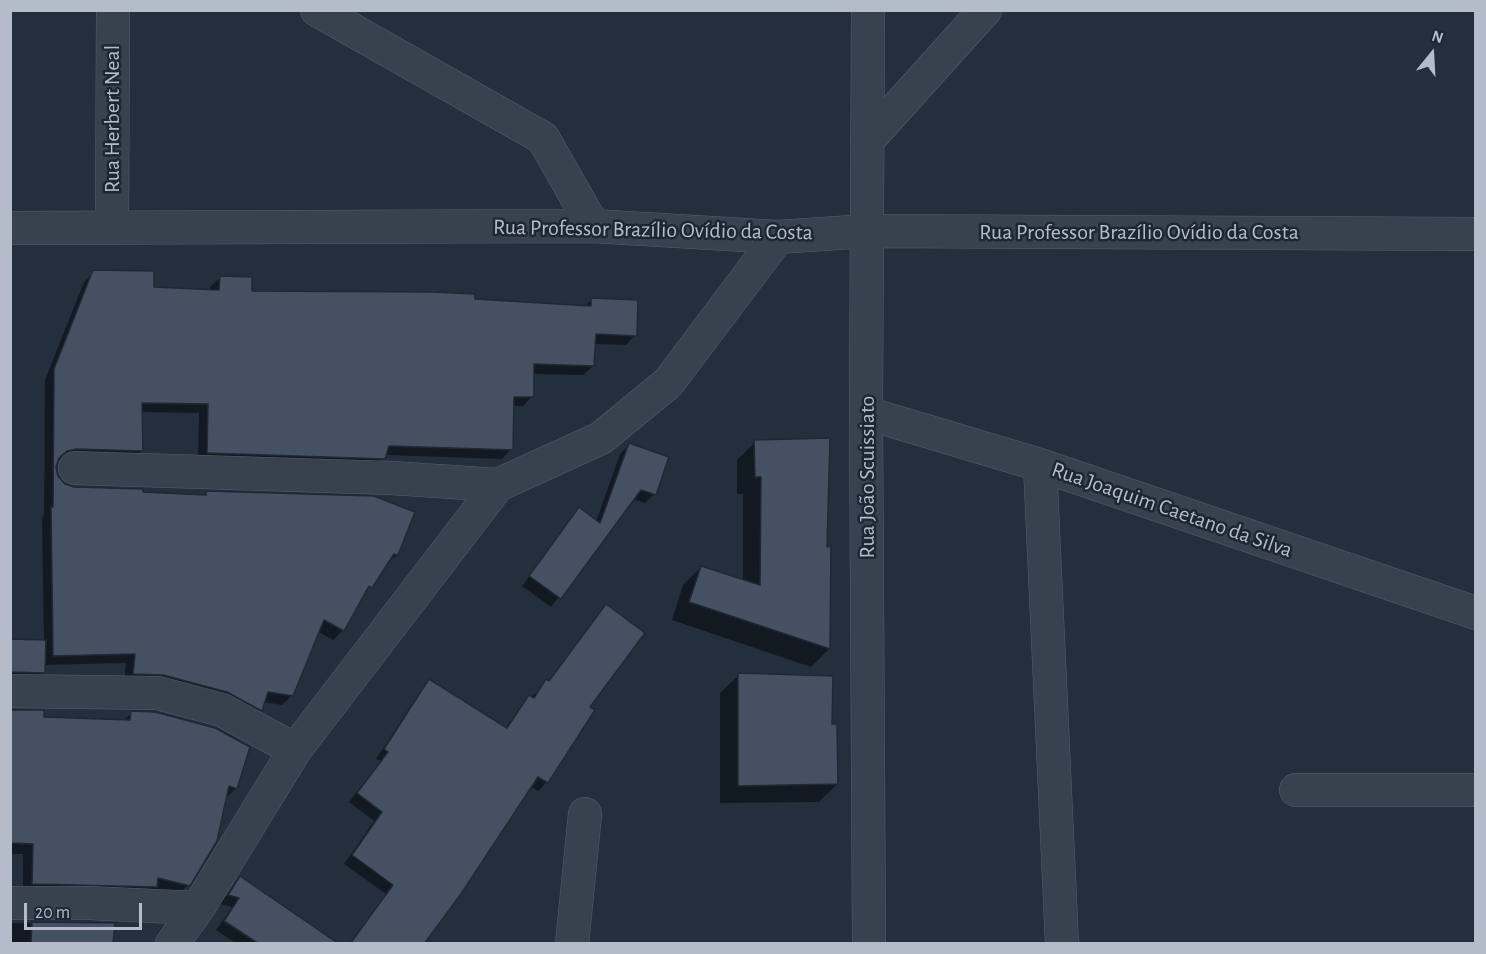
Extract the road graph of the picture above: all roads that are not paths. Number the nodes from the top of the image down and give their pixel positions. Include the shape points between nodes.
1 (113, 10) edge
2 (317, 10) edge
3 (868, 10) edge
4 (984, 10) edge
5 (867, 141) junction
6 (593, 226) junction
7 (10, 228) edge
8 (112, 228) junction
9 (867, 231) junction
10 (1476, 234) edge
11 (778, 237) junction
12 (866, 413) junction
13 (1040, 465) junction
14 (75, 468) dead end
15 (498, 485) junction
16 (1476, 613) edge
17 (10, 691) edge
18 (295, 750) junction
19 (1296, 790) dead end
20 (1476, 790) edge
21 (585, 814) dead end
22 (10, 903) edge
23 (198, 908) junction
24 (172, 944) edge
25 (572, 944) edge
26 (869, 944) edge
27 (1062, 944) edge

1 - 8 street, Rua Herbert Neal
2 - 6 street via 543,138
3 - 5 street, Rua João Scuissiato
4 - 5 street
5 - 9 street, Rua João Scuissiato
6 - 8 street, Rua Professor Brazílio Ovídio da Costa
6 - 11 street, Rua Professor Brazílio Ovídio da Costa
7 - 8 street, Rua Professor Brazílio Ovídio da Costa
9 - 10 street, Rua Professor Brazílio Ovídio da Costa
9 - 11 street, Rua Professor Brazílio Ovídio da Costa
9 - 12 street, Rua João Scuissiato
11 - 15 street via 668,383 601,438
12 - 13 street, Rua Joaquim Caetano da Silva
12 - 26 street, Rua João Scuissiato
13 - 16 street, Rua Joaquim Caetano da Silva
13 - 27 street
14 - 15 street
15 - 18 street
17 - 18 street via 158,693 222,710
18 - 23 street
19 - 20 street
21 - 25 street
22 - 23 street
23 - 24 street

